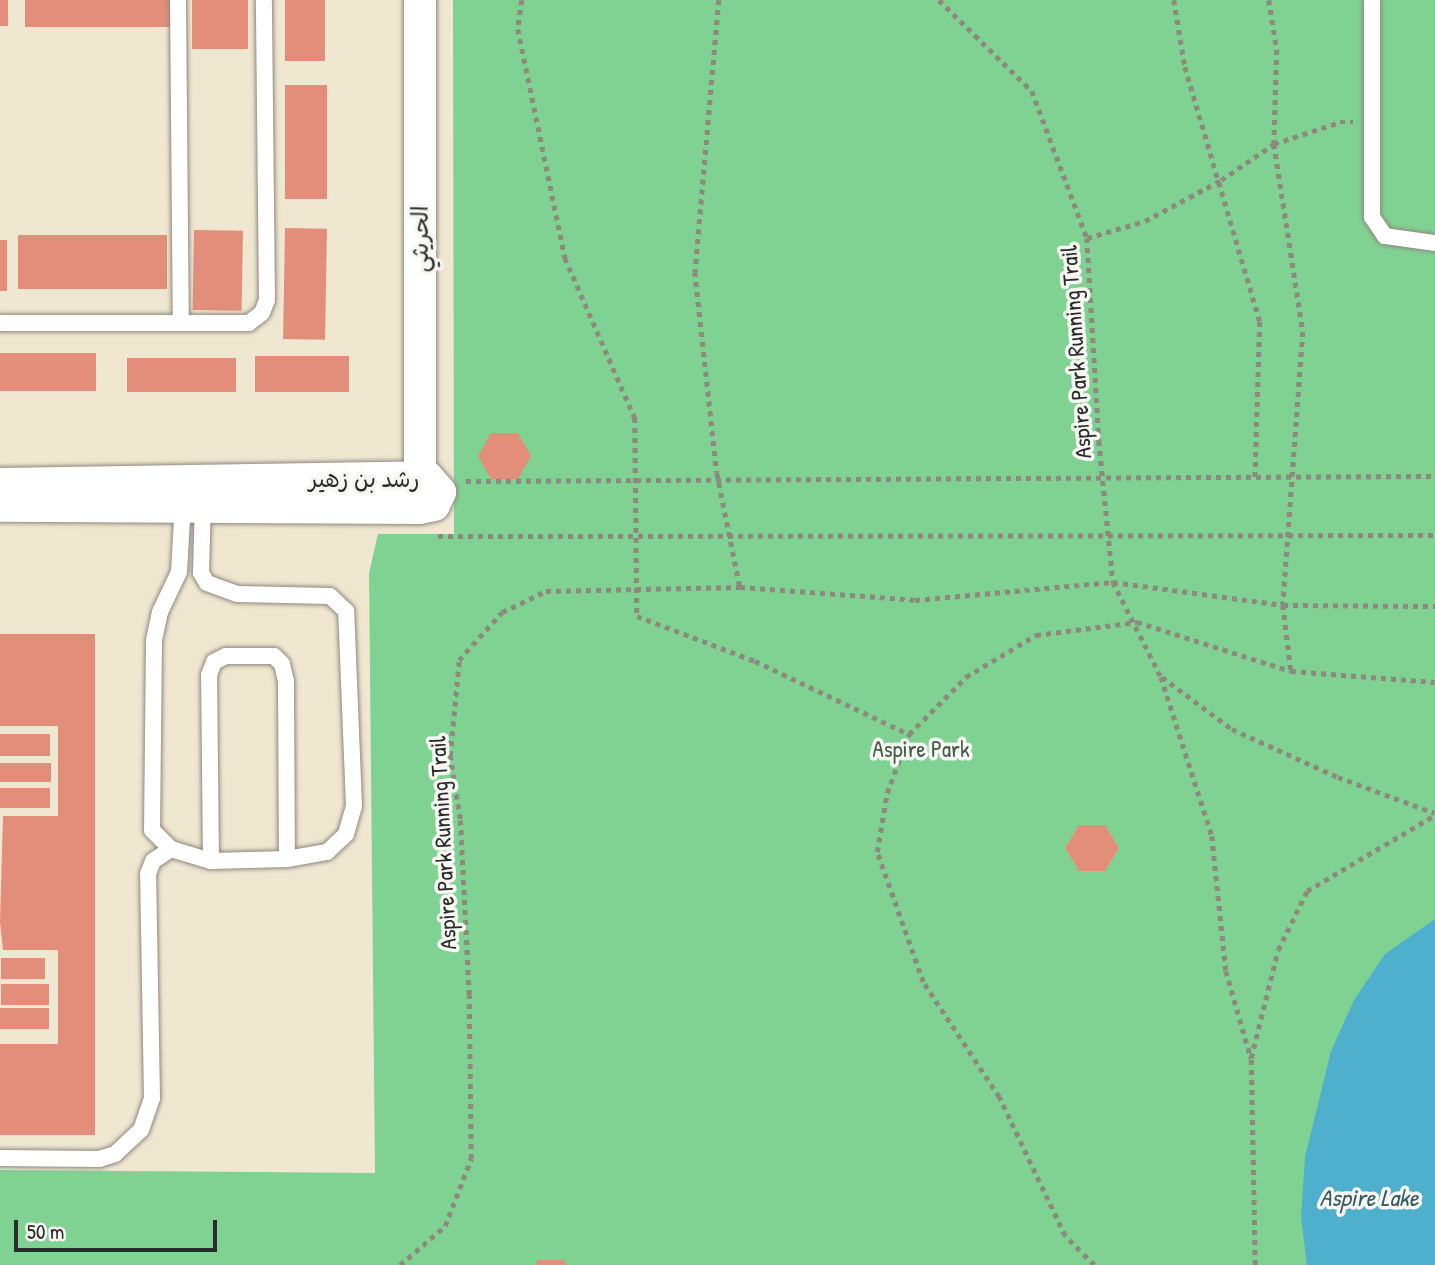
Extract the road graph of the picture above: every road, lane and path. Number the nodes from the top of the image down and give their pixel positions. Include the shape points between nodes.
1 (178, 0) edge
2 (264, 0) edge
3 (420, 0) edge
4 (522, 0) edge
5 (719, 0) edge
6 (939, 0) edge
7 (1174, 0) edge
8 (1269, 0) edge
9 (1372, 0) edge
10 (1373, 122) junction
11 (1273, 145) junction
12 (1221, 180) junction
13 (1087, 238) junction
14 (1435, 243) edge
15 (0, 323) edge
16 (181, 323) junction
17 (1435, 476) edge
18 (1255, 477) junction
19 (1292, 477) junction
20 (426, 479) junction
21 (1103, 479) junction
22 (718, 482) junction
23 (635, 483) junction
24 (0, 484) edge
25 (193, 495) junction
26 (0, 506) edge
27 (420, 508) junction
28 (1288, 535) junction
29 (1435, 535) edge
30 (1109, 536) junction
31 (635, 537) junction
32 (729, 537) junction
33 (1113, 582) junction
34 (740, 587) junction
35 (635, 590) junction
36 (1283, 605) junction
37 (1435, 606) edge
38 (1137, 622) junction
39 (1291, 671) junction
40 (1161, 677) junction
41 (1435, 682) edge
42 (909, 734) junction
43 (1435, 814) edge
44 (171, 849) junction
45 (287, 859) junction
46 (211, 861) junction
47 (1251, 1058) junction
48 (0, 1158) edge
49 (400, 1265) edge
50 (1094, 1265) edge
51 (1255, 1265) edge

1 - 16 lane
2 - 16 lane via 267,300 262,313 250,323
3 - 20 street, الحريثي
4 - 23 path via 518,29 565,258 635,418
5 - 22 path via 695,272
6 - 13 path, Aspire Park Running Trail via 1032,91
7 - 12 path via 1185,67
8 - 11 path via 1277,50
9 - 10 lane
10 - 11 path via 1340,122
10 - 14 lane via 1372,217 1385,236
11 - 12 path
11 - 19 path via 1303,332
12 - 13 path via 1145,221
12 - 18 path via 1261,322
13 - 21 path, Aspire Park Running Trail
15 - 16 lane
17 - 19 path
18 - 19 path
18 - 21 path
19 - 28 path
20 - 23 path
20 - 25 street, رشد بن زهير
20 - 27 street, رشد بن زهير via 438,499
21 - 22 path
21 - 30 path, Aspire Park Running Trail
22 - 23 path
22 - 32 path
23 - 31 path
24 - 25 street, رشد بن زهير
25 - 26 street, رشد بن زهير
25 - 27 street, رشد بن زهير
25 - 44 lane via 179,572 160,611 153,657 149,813 152,830
25 - 45 lane via 201,573 207,583 237,594 330,596 346,611 352,821 339,844 327,852
27 - 31 path via 420,536
28 - 29 path
28 - 30 path
28 - 36 path
30 - 32 path
30 - 33 path, Aspire Park Running Trail
31 - 32 path
31 - 35 path
32 - 34 path
33 - 34 path, Aspire Park Running Trail via 915,600
33 - 36 path, Aspire Park Running Trail
33 - 38 path, Aspire Park Running Trail
34 - 35 path, Aspire Park Running Trail
35 - 42 path via 637,616 755,661
35 - 49 path, Aspire Park Running Trail via 546,591 502,611 459,660 450,756 460,819 471,1159 445,1226
36 - 37 path, Aspire Park Running Trail
36 - 39 path
38 - 39 path
38 - 40 path, Aspire Park Running Trail
38 - 42 path via 1036,635 966,677
39 - 41 path
40 - 43 path, Aspire Park Running Trail via 1231,729
40 - 47 path, Aspire Park Running Trail via 1212,836 1226,971
42 - 50 path via 887,793 877,852 923,982 999,1097 1065,1236
43 - 47 path via 1307,891 1278,950
44 - 46 lane
44 - 48 lane via 153,861 148,874 152,1098 141,1130 115,1154 99,1159
45 - 46 lane
45 - 46 lane via 286,681 282,664 274,656 226,656 214,662 209,675
47 - 51 path

